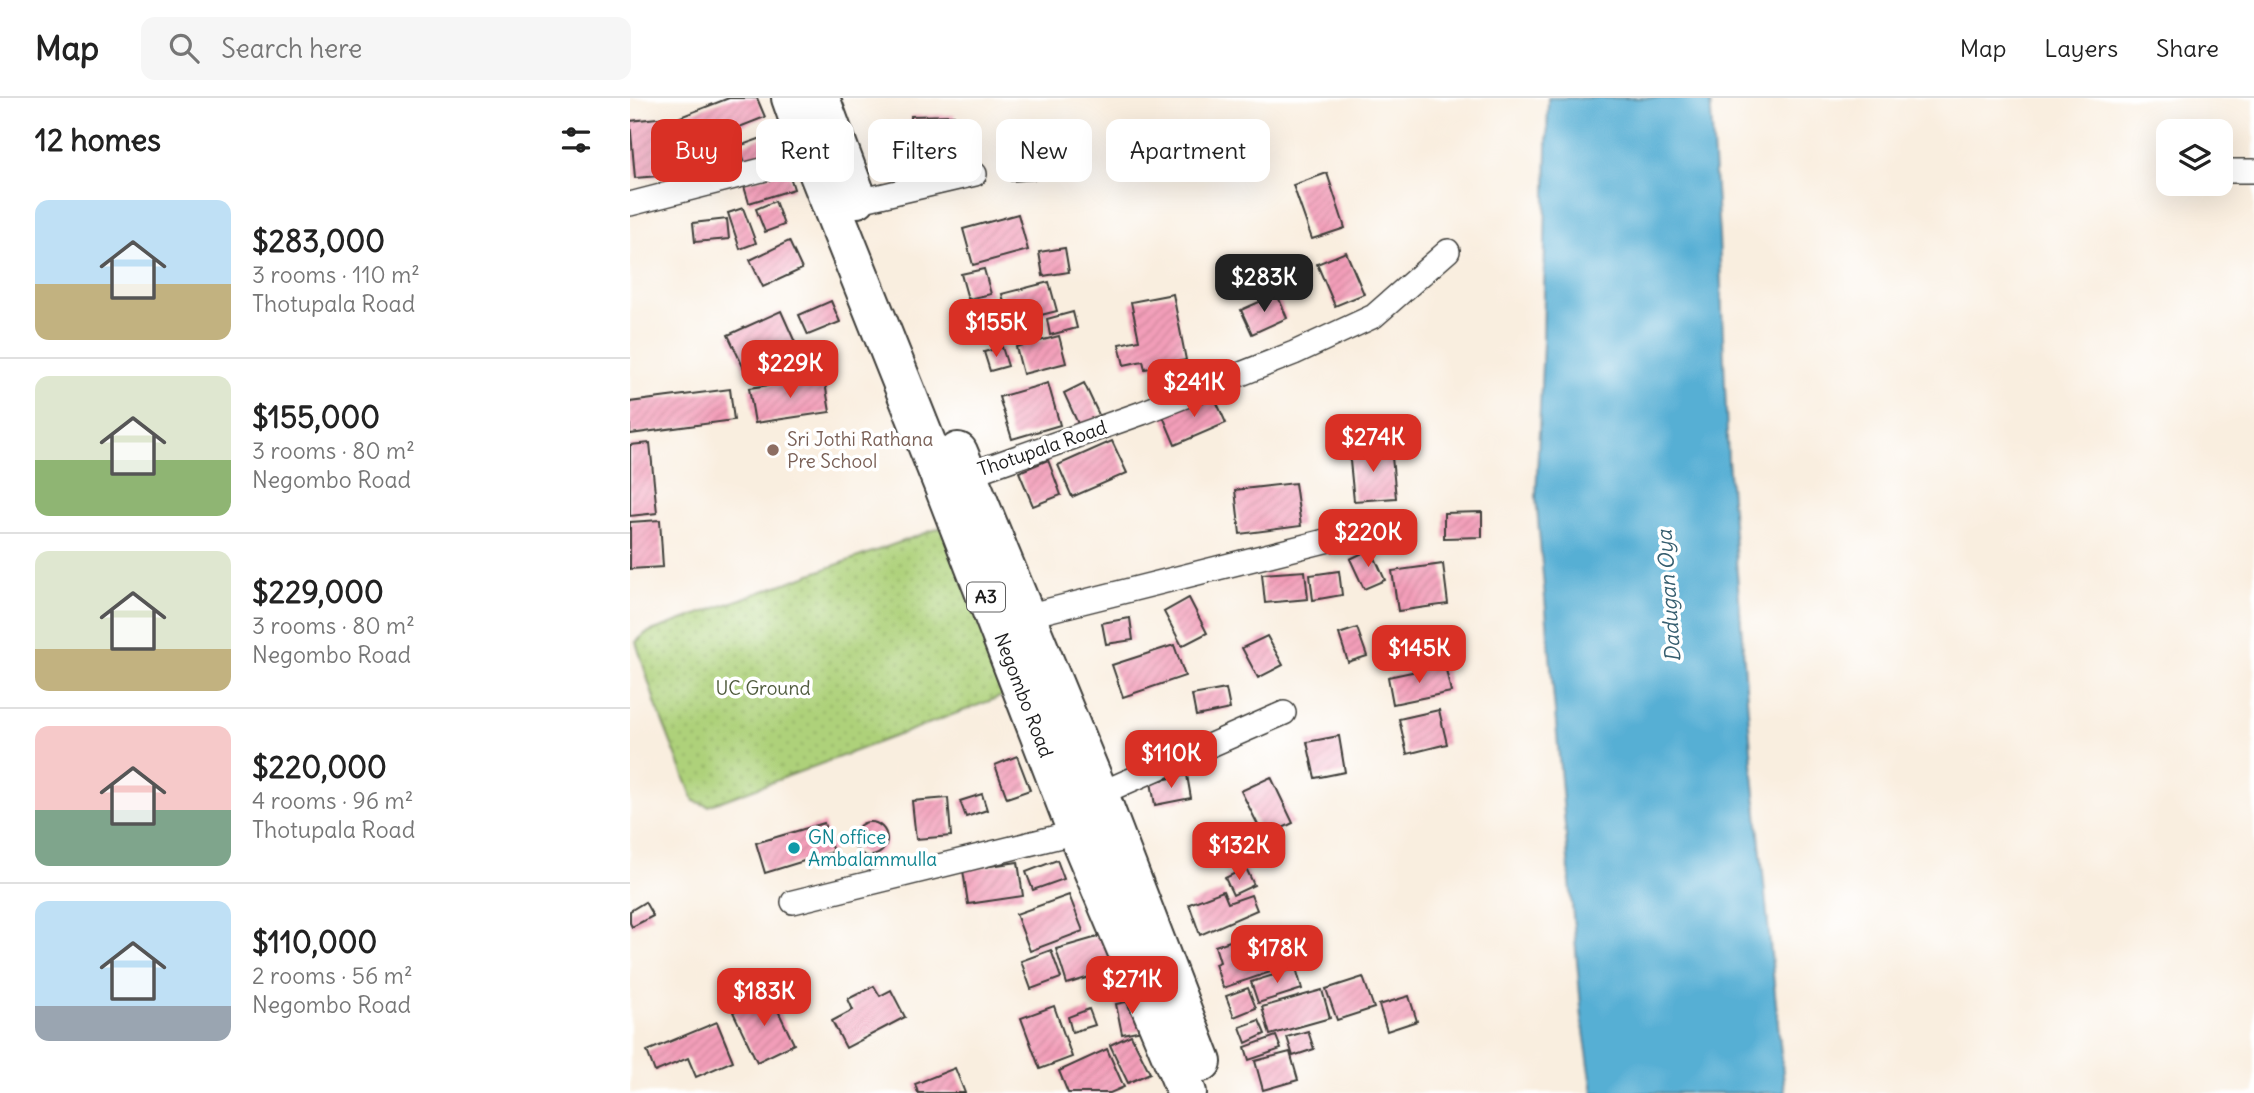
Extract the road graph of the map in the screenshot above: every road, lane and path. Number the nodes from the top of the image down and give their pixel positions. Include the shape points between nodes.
1 (791, 98) edge
2 (820, 98) edge
3 (798, 119) edge
4 (756, 171) edge
5 (2233, 171) edge
6 (2254, 171) edge
7 (822, 182) edge
8 (941, 182) edge
9 (859, 201) junction
10 (630, 204) edge
11 (1448, 251) dead end
12 (967, 475) junction
13 (1357, 533) dead end
14 (1026, 616) junction
15 (1284, 713) dead end
16 (1099, 794) junction
17 (1077, 832) junction
18 (793, 902) dead end
19 (1187, 1093) edge
20 (1214, 1093) edge

1 - 3 highway, Negombo Road / A3
2 - 9 highway, Negombo Road / A3
4 - 10 street
5 - 6 street
7 - 17 highway, Negombo Road / A3
8 - 9 street
9 - 12 highway, Negombo Road / A3
11 - 12 street, Thotupala Road via 1374,316 1294,354
12 - 14 highway, Negombo Road / A3
13 - 14 street
14 - 16 highway, Negombo Road / A3
15 - 16 street
16 - 20 highway, Negombo Road / A3
17 - 18 street
17 - 19 highway, Negombo Road / A3

